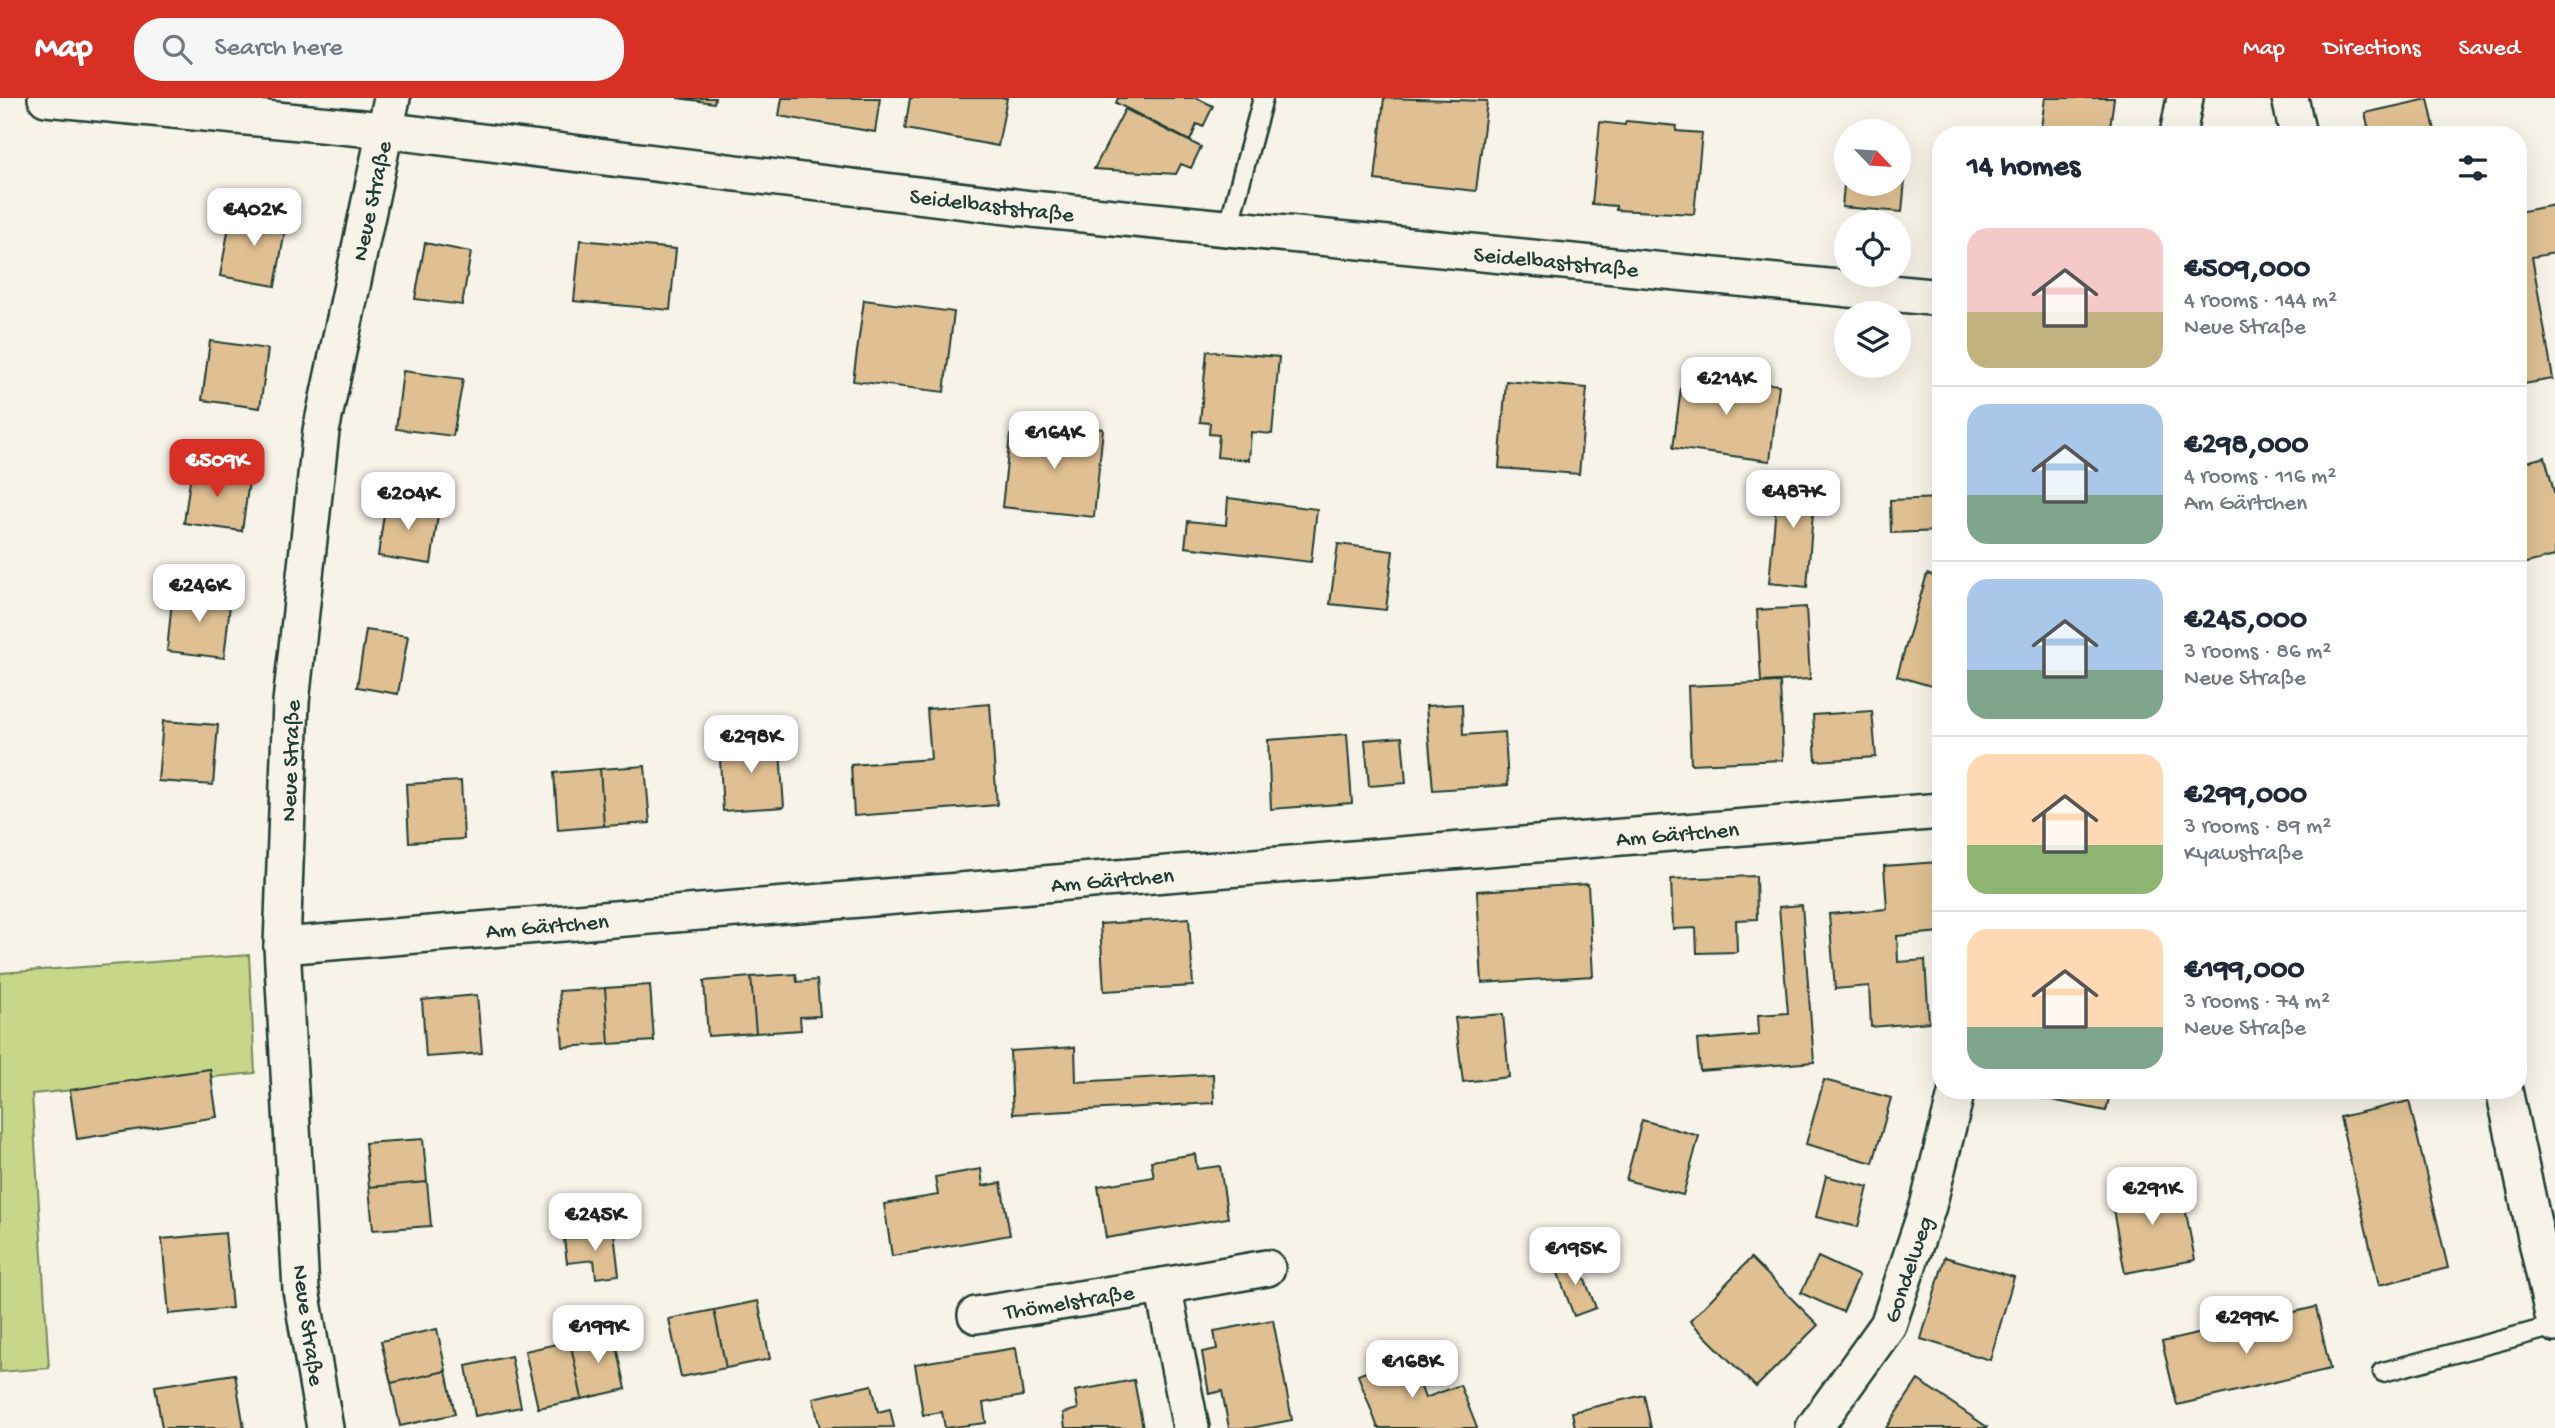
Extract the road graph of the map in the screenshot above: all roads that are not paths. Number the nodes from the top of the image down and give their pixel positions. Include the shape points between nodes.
1 (46, 98) edge
2 (1263, 98) edge
3 (2185, 98) edge
4 (2290, 98) edge
5 (388, 114) edge
6 (2180, 126) edge
7 (2296, 126) edge
8 (1228, 228) junction
9 (1932, 297) edge
10 (1932, 812) edge
11 (282, 946) junction
12 (1955, 1099) edge
13 (2506, 1099) edge
14 (1267, 1268) dead end
15 (1163, 1286) junction
16 (976, 1315) dead end
17 (2555, 1325) edge
18 (2383, 1372) dead end
19 (325, 1428) edge
20 (1191, 1428) edge
21 (1814, 1428) edge

1 - 5 street, Seidelbaststraße
2 - 8 lane
3 - 6 street
4 - 7 street
5 - 8 street, Seidelbaststraße via 1032,209
5 - 11 street, Neue Straße via 321,431 291,702
8 - 9 street, Seidelbaststraße
10 - 11 street, Am Gärtchen
11 - 19 street, Neue Straße via 301,1290
12 - 21 street, Gondelweg via 1928,1206 1888,1325
13 - 17 street
14 - 15 street, Thömelstraße
15 - 16 street, Thömelstraße
15 - 20 street, Thömelstraße
17 - 18 lane

